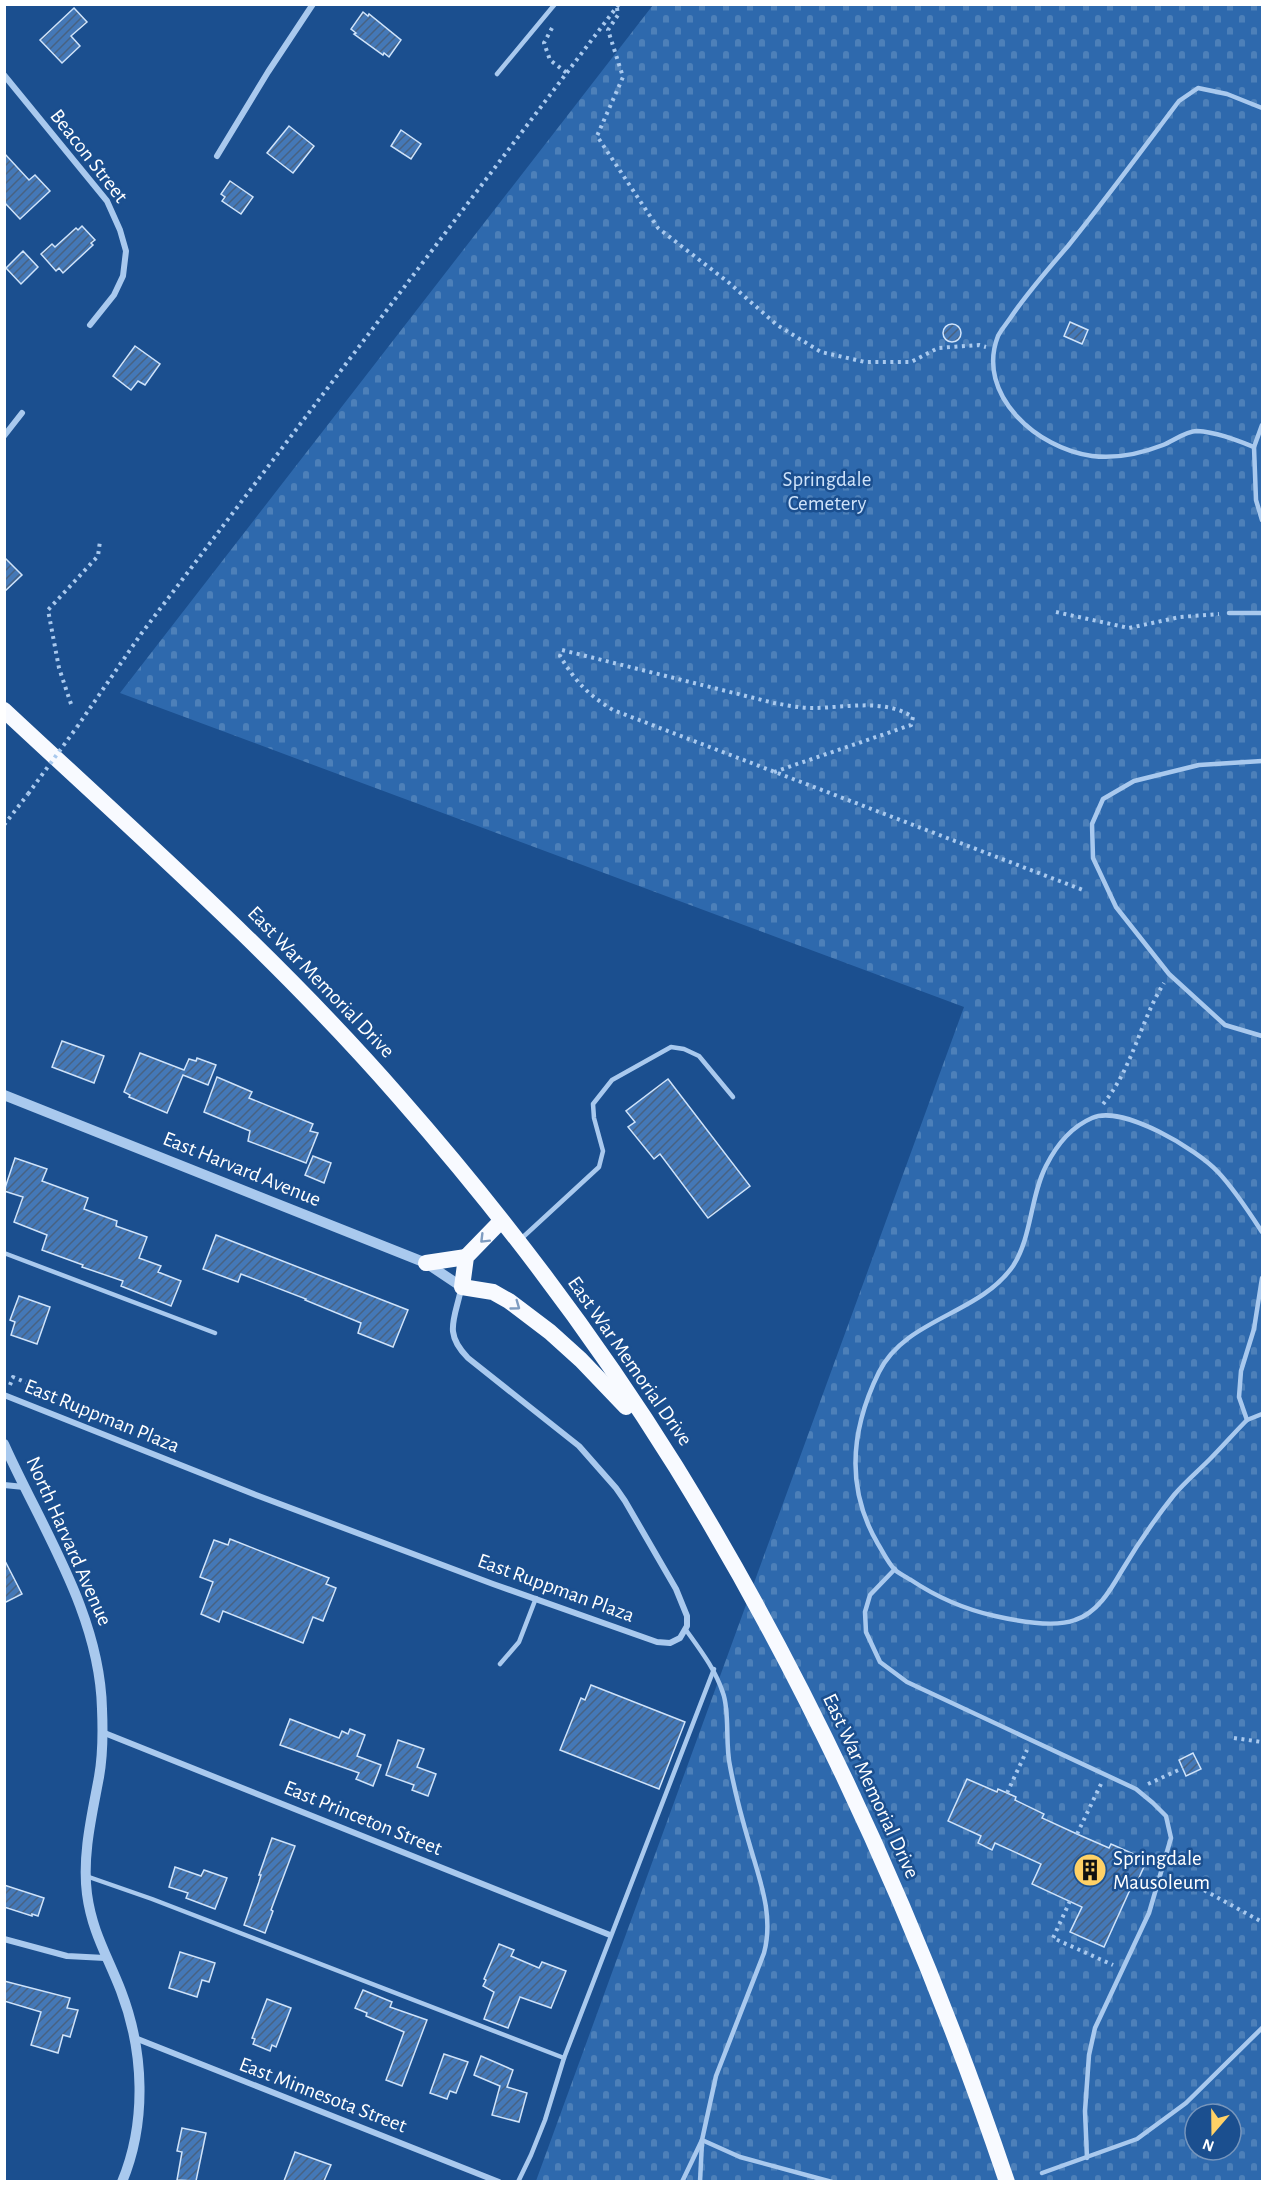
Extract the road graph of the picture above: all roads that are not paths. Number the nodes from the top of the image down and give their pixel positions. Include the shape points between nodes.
1 (313, 4) edge
2 (555, 4) edge
3 (497, 74) dead end
4 (4, 75) edge
5 (1263, 108) edge
6 (217, 156) dead end
7 (90, 325) dead end
8 (22, 413) dead end
9 (1263, 426) edge
10 (4, 436) edge
11 (1254, 447) junction
12 (1263, 520) edge
13 (1229, 613) road end
14 (1263, 613) edge
15 (4, 710) edge
16 (1263, 761) edge
17 (1263, 1036) edge
18 (4, 1095) edge
19 (733, 1097) dead end
20 (501, 1221) junction
21 (1263, 1232) edge
22 (518, 1242) junction
23 (4, 1253) edge
24 (466, 1257) junction
25 (426, 1263) junction
26 (1263, 1278) edge
27 (462, 1287) junction
28 (214, 1333) dead end
29 (4, 1395) edge
30 (1263, 1414) edge
31 (1247, 1420) junction
32 (4, 1444) edge
33 (681, 1477) junction
34 (4, 1485) edge
35 (25, 1487) junction
36 (895, 1569) junction
37 (536, 1598) junction
38 (686, 1630) junction
39 (500, 1664) dead end
40 (714, 1669) junction
41 (102, 1732) junction
42 (86, 1876) junction
43 (610, 1935) junction
44 (4, 1939) edge
45 (105, 1958) junction
46 (1263, 2028) edge
47 (135, 2038) junction
48 (564, 2058) junction
49 (702, 2140) junction
50 (1087, 2158) junction
51 (1042, 2173) dead end
52 (122, 2181) edge
53 (499, 2181) edge
54 (518, 2181) edge
55 (682, 2181) edge
56 (700, 2181) edge
57 (832, 2181) edge
58 (1007, 2181) edge

1 - 6 street
2 - 3 lane
4 - 7 street, Beacon Street via 107,201 120,230 126,251 123,276 114,295
5 - 11 lane via 1198,88 1179,101 1019,305 999,335 993,361 1000,392 1019,420 1037,435 1064,448 1091,456 1125,456 1195,431 1225,436
8 - 10 street
9 - 11 lane
11 - 12 lane via 1256,500
13 - 14 lane
15 - 20 highway, East War Memorial Drive via 269,957 399,1097
16 - 17 lane via 1199,765 1134,781 1103,799 1092,824 1093,858 1116,907 1169,974 1225,1025
18 - 25 street, East Harvard Avenue
19 - 22 lane via 699,1056 671,1047 612,1080 593,1104 603,1152 599,1167
20 - 22 highway, East War Memorial Drive
20 -> 24 highway
21 - 36 lane via 1217,1171 1190,1149 1150,1127 1105,1115 1094,1116 1071,1131 1044,1170 1023,1244 1005,1276 982,1297 900,1344 880,1370 858,1432 854,1464 858,1495 871,1531
22 - 33 highway, East War Memorial Drive via 593,1344
23 - 28 lane
24 - 25 highway
24 - 27 highway
25 - 27 street, East Harvard Avenue
26 - 31 lane via 1241,1371 1239,1397
27 -> 33 highway via 493,1292 509,1300 550,1332 618,1398
27 - 38 street via 452,1330 456,1344 468,1358 579,1446 616,1488 676,1588 687,1616
29 - 37 street, East Ruppman Plaza via 256,1495
30 - 31 lane
31 - 36 lane via 1176,1492 1097,1607 1074,1621 1017,1621 961,1608 934,1596
32 - 35 street, North Harvard Avenue
33 - 58 highway, East War Memorial Drive via 797,1682 870,1833 947,2012
34 - 35 street
35 - 41 street, North Harvard Avenue via 69,1581 92,1642
36 - 50 lane via 870,1595 865,1612 866,1632 880,1662 907,1682 1136,1790 1166,1816 1172,1838 1149,1913 1095,2028 1085,2111
37 - 38 street, East Ruppman Plaza via 665,1644 675,1641
37 - 39 lane via 519,1642
38 - 40 lane
40 - 43 lane
40 - 49 lane via 724,1696 730,1767 766,1903 768,1930 764,1953 716,2076
41 - 42 street, North Harvard Avenue
41 - 43 street, East Princeton Street
42 - 45 street, North Harvard Avenue via 94,1929
42 - 48 lane
43 - 48 lane
44 - 45 street via 67,1956
45 - 47 street, North Harvard Avenue via 121,1990
46 - 50 lane via 1186,2103 1137,2139
47 - 52 street, North Harvard Avenue via 138,2114
47 - 53 street, East Minnesota Street
48 - 54 lane via 531,2155
49 - 55 lane
49 - 56 lane
49 - 57 lane via 740,2157
50 - 51 lane

